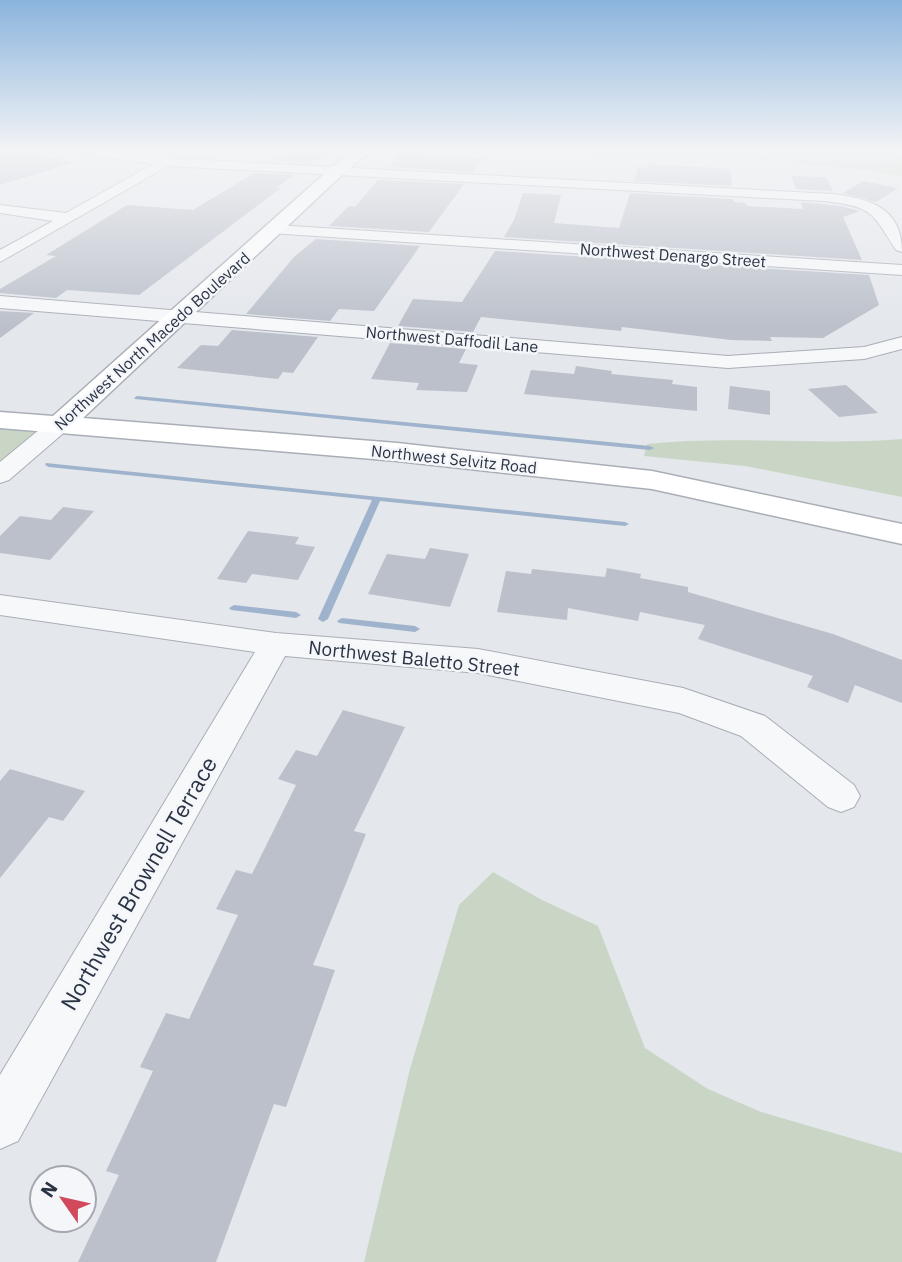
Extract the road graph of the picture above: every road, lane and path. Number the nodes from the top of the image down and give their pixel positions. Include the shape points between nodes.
1 (0, 209) edge
2 (82, 209) edge
3 (298, 209) edge
4 (870, 209) edge
5 (66, 218) junction
6 (276, 230) junction
7 (902, 247) edge
8 (0, 257) edge
9 (902, 270) edge
10 (0, 302) edge
11 (181, 316) junction
12 (902, 343) edge
13 (0, 419) edge
14 (59, 425) junction
15 (0, 475) edge
16 (902, 534) edge
17 (0, 605) edge
18 (276, 644) junction
19 (841, 796) dead end
20 (0, 1123) edge

1 - 5 street
2 - 5 street
3 - 6 street, Northwest North Macedo Boulevard
4 - 7 street via 881,214
5 - 8 street
6 - 9 street, Northwest Denargo Street
6 - 11 street, Northwest North Macedo Boulevard
10 - 11 street, Northwest Daffodil Lane
11 - 12 street, Northwest Daffodil Lane via 728,362 864,353
11 - 14 street, Northwest North Macedo Boulevard
13 - 14 street, Northwest Selvitz Road
14 - 15 street, Northwest North Macedo Boulevard
14 - 16 street, Northwest Selvitz Road via 397,452 652,480
17 - 18 street, Northwest Baletto Street
18 - 19 street, Northwest Baletto Street via 478,661 683,701 753,726
18 - 20 street, Northwest Brownell Terrace

